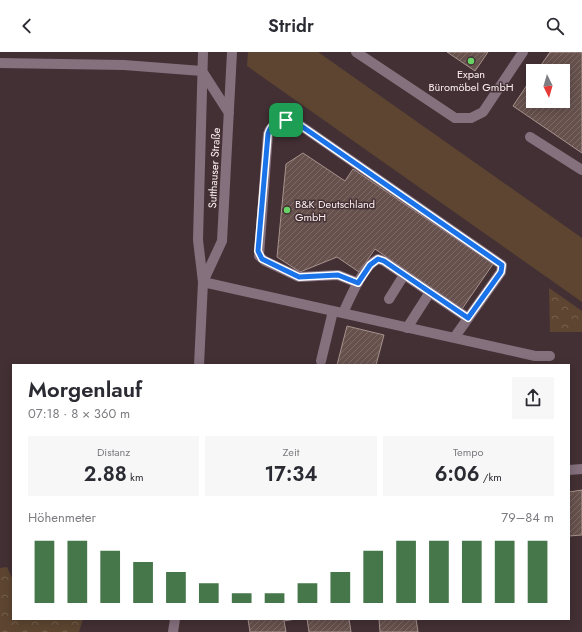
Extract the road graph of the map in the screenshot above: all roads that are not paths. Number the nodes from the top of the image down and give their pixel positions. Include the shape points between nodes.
1 (203, 52) edge
2 (232, 52) edge
3 (356, 52) edge
4 (523, 52) edge
5 (0, 63) edge
6 (202, 71) junction
7 (229, 113) junction
8 (530, 137) dead end
9 (582, 170) edge
10 (404, 275) junction
11 (203, 282) junction
12 (358, 283) junction
13 (430, 292) junction
14 (389, 299) dead end
15 (338, 312) junction
16 (468, 318) junction
17 (407, 328) junction
18 (454, 338) junction
19 (550, 356) dead end
20 (321, 361) dead end
21 (199, 364) edge
22 (582, 469) edge
23 (570, 470) edge
24 (174, 620) edge
25 (173, 632) edge

1 - 6 street, Sutthauser Straße
2 - 7 street, Sutthauser Straße
3 - 4 street via 455,118 471,118 483,112
5 - 6 street via 124,65
6 - 7 street
6 - 11 street, Sutthauser Straße via 198,240
7 - 11 street, Sutthauser Straße via 222,241
8 - 9 street
10 - 12 street via 378,259 370,265
10 - 13 street
10 - 14 street
11 - 15 street
11 - 21 street, Sutthauser Straße
12 - 15 street
12 - 16 street via 338,275 299,277 265,262 259,256 268,134 270,127 277,122 294,121 502,265 501,272
13 - 16 street
13 - 17 street
15 - 17 street
15 - 20 street
16 - 18 street
17 - 18 street
18 - 19 street via 535,356
22 - 23 street
24 - 25 street

